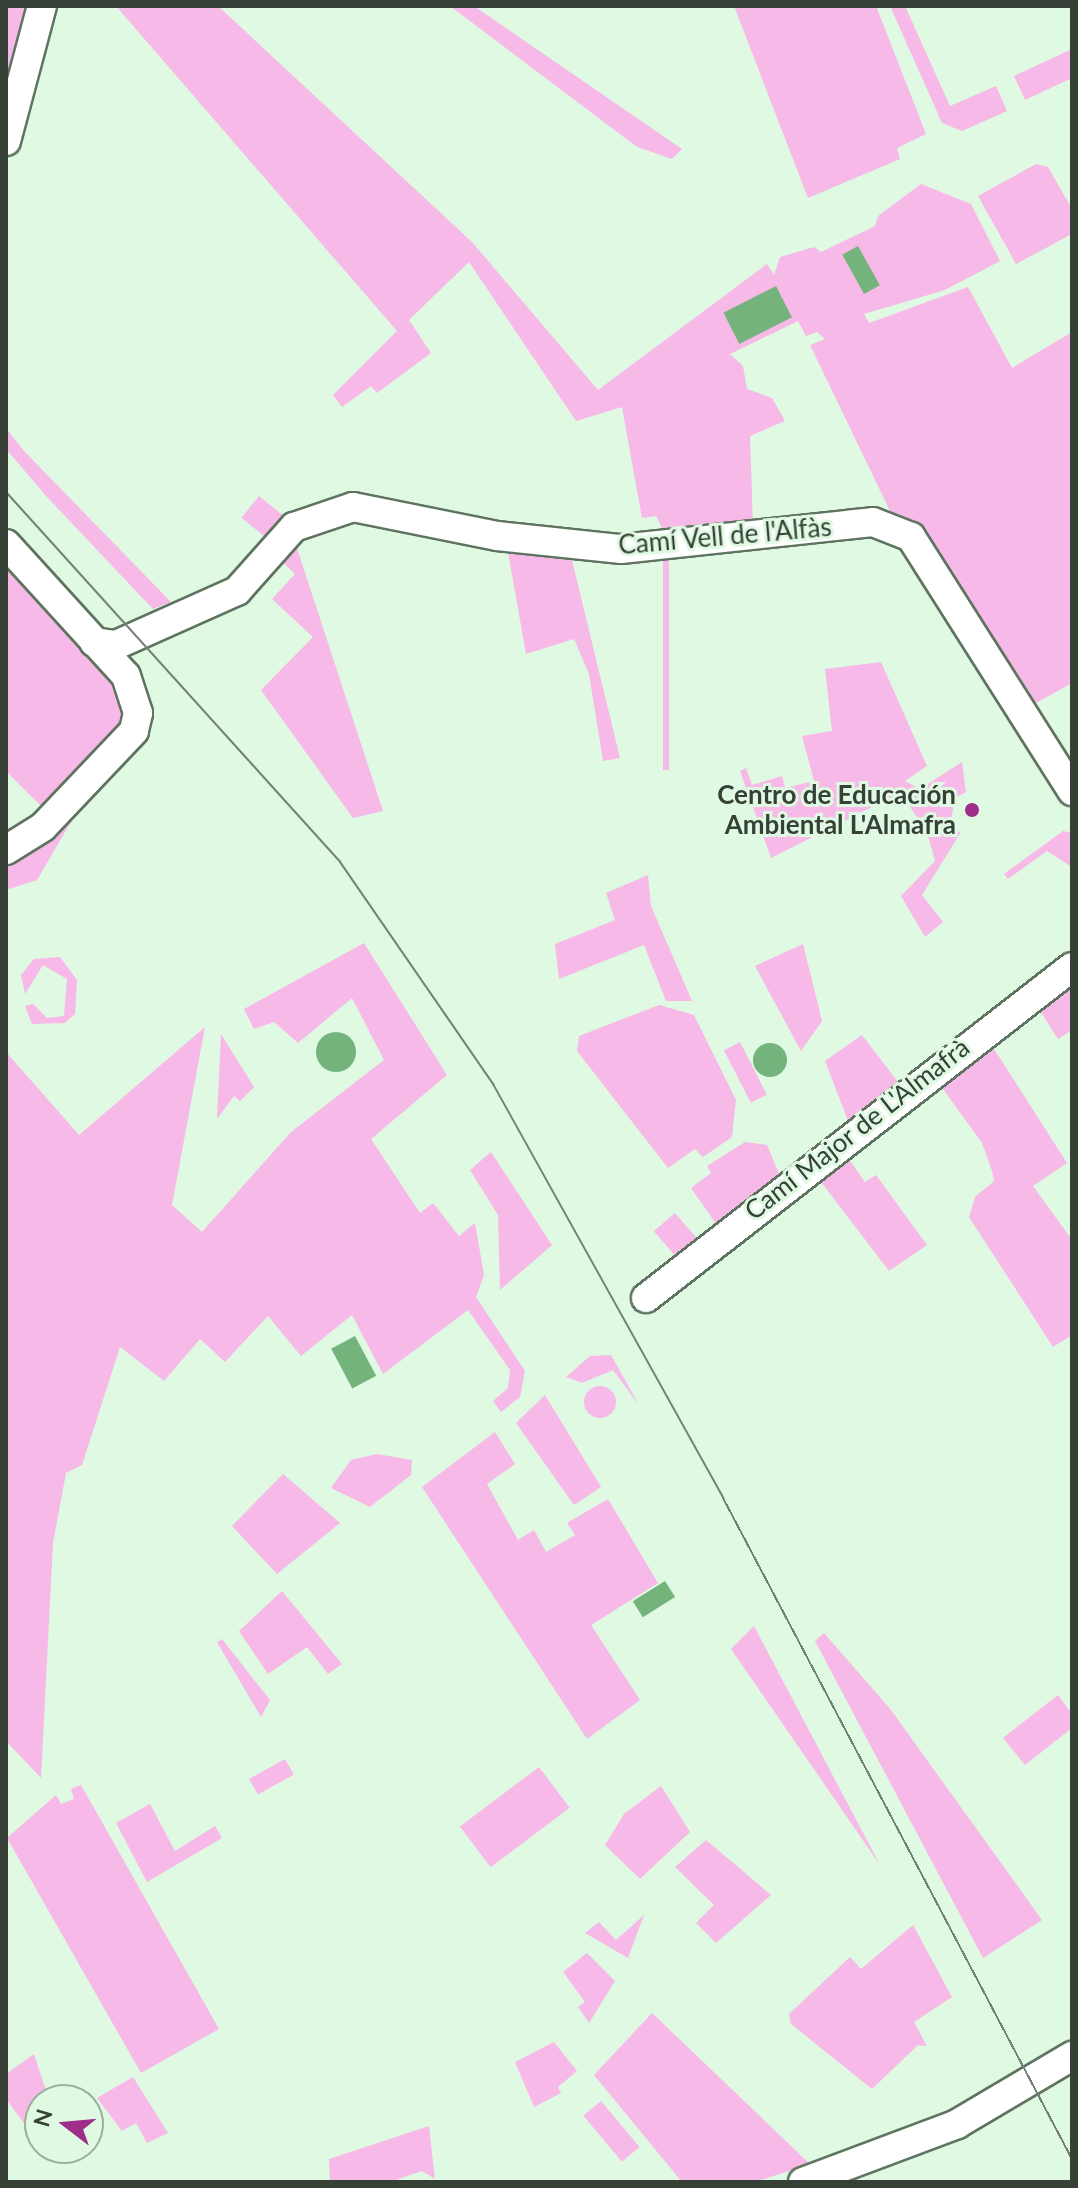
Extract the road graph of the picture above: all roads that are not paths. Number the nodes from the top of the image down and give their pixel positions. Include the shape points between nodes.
1 (42, 6) edge
2 (6, 141) edge
3 (6, 544) edge
4 (136, 637) junction
5 (94, 642) junction
6 (126, 676) junction
7 (1072, 791) edge
8 (6, 850) edge
9 (1072, 967) edge
10 (646, 1298) dead end
11 (1072, 2056) edge
12 (803, 2182) edge

1 - 2 street
3 - 5 street
4 - 5 street, Camí Vell de l'Alfàs
4 - 6 street
4 - 7 street, Camí Vell de l'Alfàs via 237,591 294,527 353,507 497,536 621,549 873,522 911,537
5 - 6 street
6 - 8 street via 138,713 134,731 43,827
9 - 10 street, Camí Major de L'Almafrà
11 - 12 street via 957,2124

